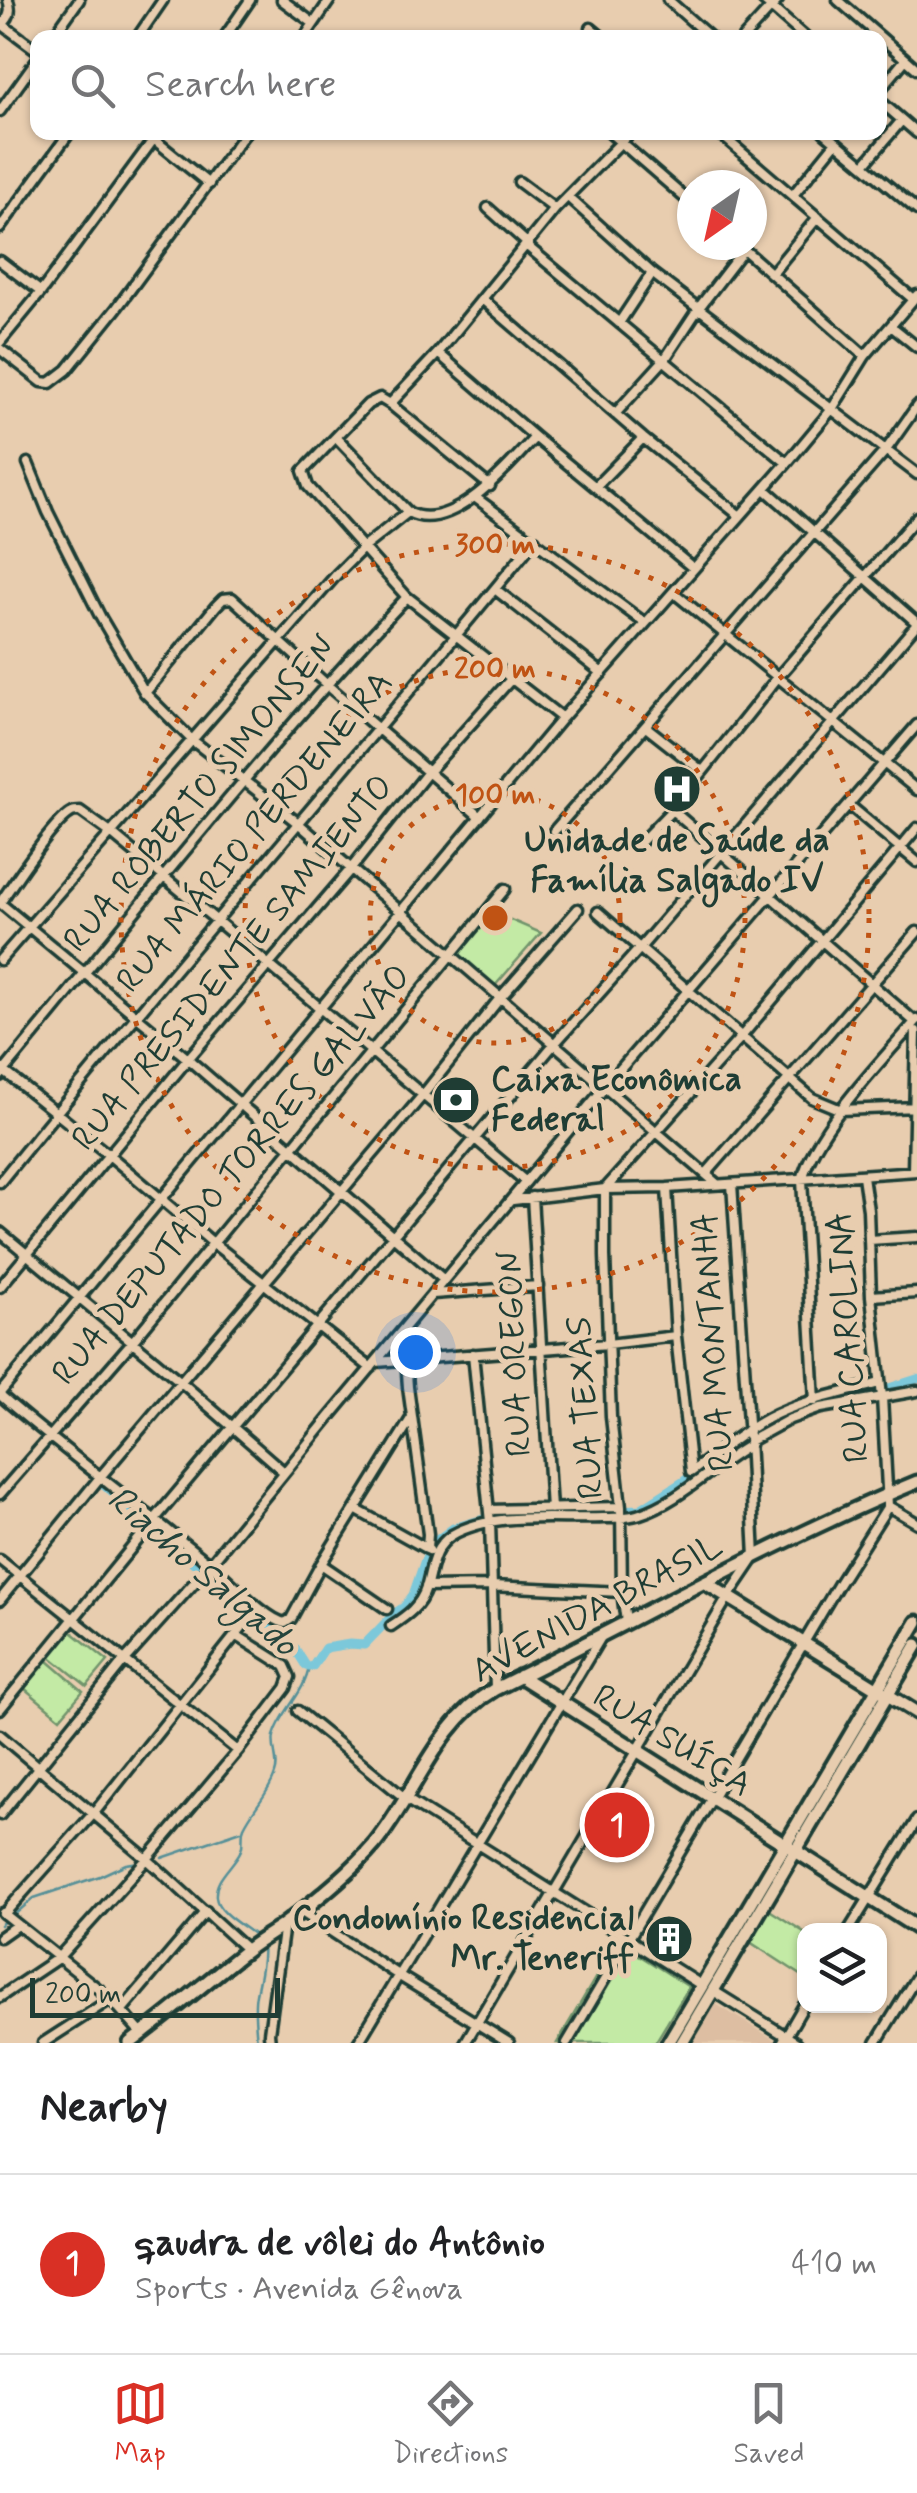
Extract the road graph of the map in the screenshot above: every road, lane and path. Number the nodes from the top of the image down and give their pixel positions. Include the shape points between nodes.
1 (8, 0) edge
2 (79, 0) edge
3 (163, 0) edge
4 (250, 0) edge
5 (282, 0) edge
6 (330, 0) edge
7 (668, 0) edge
8 (763, 0) edge
9 (838, 0) edge
10 (775, 4) edge
11 (313, 23) junction
12 (1, 26) edge
13 (591, 28) dead end
14 (58, 30) edge
15 (142, 30) edge
16 (229, 30) edge
17 (309, 30) edge
18 (593, 30) edge
19 (702, 30) edge
20 (751, 30) edge
21 (799, 30) edge
22 (872, 30) edge
23 (887, 44) edge
24 (30, 49) edge
25 (905, 60) junction
26 (30, 67) edge
27 (917, 69) edge
28 (887, 82) edge
29 (887, 107) edge
30 (0, 112) edge
31 (902, 120) junction
32 (917, 133) edge
33 (887, 138) edge
34 (64, 140) edge
35 (154, 140) edge
36 (161, 140) edge
37 (240, 140) edge
38 (728, 140) edge
39 (834, 140) edge
40 (885, 140) edge
41 (620, 142) joint
42 (836, 142) junction
43 (864, 165) junction
44 (520, 182) dead end
45 (210, 184) junction
46 (677, 191) edge
47 (793, 195) junction
48 (568, 197) junction
49 (488, 208) dead end
50 (555, 209) junction
51 (917, 210) edge
52 (818, 217) junction
53 (0, 228) edge
54 (528, 245) junction
55 (732, 260) edge
56 (756, 260) edge
57 (0, 261) edge
58 (652, 273) junction
59 (772, 273) junction
60 (41, 292) junction
61 (915, 297) edge
62 (482, 299) junction
63 (698, 309) junction
64 (618, 324) junction
65 (891, 326) junction
66 (0, 346) edge
67 (917, 347) edge
68 (438, 353) junction
69 (864, 356) junction
70 (665, 359) junction
71 (390, 404) junction
72 (917, 406) edge
73 (832, 409) junction
74 (615, 414) junction
75 (336, 437) junction
76 (535, 437) junction
77 (643, 438) junction
78 (886, 450) junction
79 (28, 463) dead end
80 (788, 463) junction
81 (917, 474) edge
82 (490, 486) junction
83 (595, 487) junction
84 (765, 489) junction
85 (476, 498) junction
86 (408, 512) junction
87 (740, 516) junction
88 (917, 517) edge
89 (815, 532) junction
90 (535, 540) junction
91 (364, 547) junction
92 (693, 568) junction
93 (866, 578) junction
94 (495, 589) junction
95 (673, 592) junction
96 (407, 597) junction
97 (646, 623) junction
98 (917, 623) edge
99 (727, 633) junction
100 (455, 634) junction
101 (278, 640) junction
102 (602, 673) junction
103 (512, 678) junction
104 (778, 678) junction
105 (326, 684) junction
106 (145, 693) junction
107 (562, 718) junction
108 (832, 720) junction
109 (646, 726) junction
110 (917, 726) edge
111 (379, 730) junction
112 (192, 740) junction
113 (884, 762) junction
114 (702, 771) junction
115 (428, 772) junction
116 (245, 781) junction
117 (917, 790) edge
118 (849, 805) junction
119 (672, 810) junction
120 (480, 817) junction
121 (298, 823) junction
122 (917, 828) edge
123 (554, 832) dead end
124 (112, 834) junction
125 (641, 842) dead end
126 (901, 848) junction
127 (720, 854) junction
128 (917, 862) edge
129 (350, 870) junction
130 (164, 878) junction
131 (505, 889) dead end
132 (771, 897) junction
133 (0, 903) edge
134 (578, 909) dead end
135 (401, 912) junction
136 (598, 912) dead end
137 (217, 921) junction
138 (29, 926) junction
139 (917, 932) edge
140 (822, 940) junction
141 (640, 948) junction
142 (450, 954) junction
143 (0, 960) edge
144 (268, 964) junction
145 (83, 973) junction
146 (872, 984) junction
147 (688, 992) junction
148 (500, 998) junction
149 (320, 1008) junction
150 (136, 1016) junction
151 (914, 1027) edge
152 (740, 1036) junction
153 (555, 1043) junction
154 (371, 1052) junction
155 (188, 1059) junction
156 (1, 1072) edge
157 (789, 1079) junction
158 (606, 1086) junction
159 (422, 1096) junction
160 (239, 1104) junction
161 (915, 1107) edge
162 (842, 1110) junction
163 (56, 1113) junction
164 (656, 1131) junction
165 (474, 1140) junction
166 (290, 1148) junction
167 (109, 1155) junction
168 (915, 1171) edge
169 (706, 1174) junction
170 (863, 1176) junction
171 (802, 1180) junction
172 (0, 1182) edge
173 (526, 1182) junction
174 (716, 1184) junction
175 (732, 1184) junction
176 (668, 1188) junction
177 (605, 1189) junction
178 (342, 1190) junction
179 (532, 1197) junction
180 (161, 1198) junction
181 (512, 1200) junction
182 (0, 1232) edge
183 (393, 1235) junction
184 (917, 1237) edge
185 (869, 1240) junction
186 (213, 1242) junction
187 (27, 1254) junction
188 (444, 1280) junction
189 (265, 1283) junction
190 (538, 1286) junction
191 (0, 1287) edge
192 (917, 1293) edge
193 (432, 1294) junction
194 (78, 1296) junction
195 (872, 1296) junction
196 (317, 1326) junction
197 (404, 1330) junction
198 (676, 1336) junction
199 (132, 1342) junction
200 (608, 1344) junction
201 (543, 1349) junction
202 (472, 1354) junction
203 (406, 1359) junction
204 (374, 1365) junction
205 (181, 1382) junction
206 (881, 1390) junction
207 (917, 1392) edge
208 (0, 1394) edge
209 (815, 1400) junction
210 (412, 1417) junction
211 (234, 1428) junction
212 (48, 1436) junction
213 (749, 1437) junction
214 (284, 1472) junction
215 (102, 1476) junction
216 (917, 1482) edge
217 (0, 1494) edge
218 (888, 1500) junction
219 (551, 1509) junction
220 (356, 1510) junction
221 (621, 1510) junction
222 (490, 1516) junction
223 (151, 1523) junction
224 (917, 1523) edge
225 (754, 1557) junction
226 (0, 1560) edge
227 (321, 1564) junction
228 (207, 1568) junction
229 (19, 1576) junction
230 (704, 1582) junction
231 (491, 1586) junction
232 (426, 1587) junction
233 (622, 1592) junction
234 (728, 1598) junction
235 (0, 1600) edge
236 (387, 1609) dead end
237 (73, 1620) junction
238 (626, 1622) junction
239 (917, 1622) edge
240 (390, 1626) dead end
241 (604, 1633) junction
242 (805, 1642) junction
243 (917, 1645) edge
244 (124, 1661) junction
245 (520, 1676) junction
246 (495, 1689) junction
247 (883, 1691) junction
248 (561, 1703) junction
249 (180, 1706) junction
250 (0, 1708) edge
251 (298, 1711) dead end
252 (917, 1713) edge
253 (0, 1735) edge
254 (640, 1750) junction
255 (238, 1751) junction
256 (39, 1768) junction
257 (714, 1798) junction
258 (406, 1799) junction
259 (94, 1813) junction
260 (0, 1816) edge
261 (917, 1820) edge
262 (478, 1844) junction
263 (790, 1848) junction
264 (147, 1858) junction
265 (554, 1893) junction
266 (870, 1896) junction
267 (206, 1911) junction
268 (300, 1911) junction
269 (2, 1912) edge
270 (854, 1923) edge
271 (284, 1924) junction
272 (17, 1925) junction
273 (917, 1928) edge
274 (0, 1937) edge
275 (628, 1938) junction
276 (246, 1950) junction
277 (58, 1958) junction
278 (398, 1975) junction
279 (917, 1976) edge
280 (707, 1988) junction
281 (0, 1997) edge
282 (111, 2000) junction
283 (122, 2010) junction
284 (799, 2013) edge
285 (478, 2024) junction
286 (142, 2034) junction
287 (784, 2040) edge
288 (43, 2043) edge
289 (130, 2043) edge
290 (270, 2043) edge
291 (358, 2043) edge
292 (465, 2043) edge
293 (509, 2043) edge
294 (567, 2043) edge
295 (668, 2043) edge
296 (682, 2043) edge
297 (797, 2043) edge
298 (876, 2043) edge

1 - 12 street via 10,13
2 - 14 street
3 - 15 street
4 - 16 street
5 - 11 street
6 - 11 street
7 - 19 street
8 - 10 street
9 - 22 street
10 - 20 street
10 - 21 street
11 - 17 street
12 - 24 street
13 - 18 street
23 - 25 street
25 - 27 street
25 - 28 street
26 - 30 street
29 - 31 street
31 - 32 street
31 - 33 street
34 - 53 street
35 - 60 street
36 - 45 street
37 - 45 street
38 - 47 street
39 - 42 street
40 - 43 street
41 - 46 street
41 - 48 street
42 - 43 street
42 - 47 street
43 - 51 street
44 - 50 street
45 - 66 street via 67,370 50,383
47 - 52 street
48 - 50 street
48 - 58 street
49 - 54 street
50 - 54 street
52 - 59 street
52 - 61 street
54 - 62 street
54 - 64 street
55 - 63 street
56 - 59 street
57 - 60 street
58 - 63 street
58 - 64 street
59 - 69 street
60 - 66 street
61 - 65 street
62 - 68 street
62 - 74 street
63 - 70 street
63 - 73 street
64 - 70 street
65 - 67 street
65 - 69 street
68 - 71 street
68 - 76 street
69 - 73 street
70 - 74 street
70 - 80 street
71 - 75 street via 376,399
71 - 82 street
72 - 78 street
73 - 78 street
73 - 80 street
74 - 77 street
75 - 86 street
75 - 91 street via 303,471 308,486
76 - 82 street
76 - 83 street
77 - 83 street
77 - 87 street
78 - 81 street
78 - 89 street
79 - 106 street
80 - 84 street
82 - 85 street
83 - 92 street
84 - 87 street
84 - 89 street
85 - 86 street via 427,516
85 - 90 street
86 - 91 street
87 - 92 street
88 - 93 street
89 - 93 street
89 - 99 street
90 - 94 street, RUA MÁRIO PERDENEIRA
90 - 97 street
91 - 96 street
91 - 101 street
92 - 95 street
93 - 98 street
93 - 104 street
94 - 100 street, RUA MÁRIO PERDENEIRA
94 - 102 street
95 - 97 street
95 - 99 street
96 - 100 street
96 - 105 street, RUA ROBERTO SIMONSEN
97 - 102 street
98 - 108 street
99 - 104 street
99 - 109 street
100 - 103 street
100 - 111 street, RUA MÁRIO PERDENEIRA
101 - 105 street
101 - 106 street via 228,598
101 - 112 street
102 - 107 street
103 - 107 street
103 - 115 street, RUA PRESIDENTE SAMIENTO
104 - 108 street
104 - 114 street
105 - 111 street
105 - 116 street, RUA ROBERTO SIMONSEN
106 - 112 street
107 - 120 street
108 - 113 street
108 - 127 street
109 - 114 street
109 - 123 street
110 - 113 street
111 - 115 street
111 - 121 street, RUA MÁRIO PERDENEIRA
112 - 116 street
112 - 124 street
113 - 117 street
113 - 118 street
114 - 119 street
115 - 120 street
115 - 129 street, RUA PRESIDENTE SAMIENTO
116 - 121 street
116 - 130 street, RUA ROBERTO SIMONSEN
118 - 126 street
118 - 132 street
119 - 125 street
119 - 127 street
120 - 135 street
121 - 129 street
121 - 137 street, RUA MÁRIO PERDENEIRA
122 - 126 street
124 - 130 street
124 - 133 street via 72,812
124 - 138 street
126 - 128 street
126 - 140 street
127 - 132 street
127 - 141 street
129 - 135 street
129 - 144 street, RUA PRESIDENTE SAMIENTO
130 - 137 street
130 - 145 street, RUA ROBERTO SIMONSEN
131 - 142 street, RUA DEPUTADO TORRES GALVÃO
132 - 140 street
132 - 147 street
133 - 138 street
134 - 148 street
135 - 142 street
135 - 149 street
136 - 141 street
137 - 144 street
137 - 150 street, RUA MÁRIO PERDENEIRA
138 - 143 street
138 - 145 street
139 - 146 street
140 - 146 street
140 - 152 street
141 - 147 street
141 - 153 street
142 - 148 street
142 - 154 street, RUA DEPUTADO TORRES GALVÃO
144 - 149 street
144 - 155 street, RUA PRESIDENTE SAMIENTO
145 - 150 street
145 - 156 street, RUA ROBERTO SIMONSEN
146 - 151 street
146 - 157 street
147 - 152 street
147 - 158 street
148 - 153 street
148 - 159 street
149 - 154 street
149 - 160 street
150 - 155 street
150 - 163 street, RUA MÁRIO PERDENEIRA
151 - 161 street
151 - 162 street
152 - 157 street
152 - 164 street
153 - 158 street
153 - 165 street
154 - 159 street
154 - 166 street, RUA DEPUTADO TORRES GALVÃO
155 - 160 street
155 - 167 street, RUA PRESIDENTE SAMIENTO
156 - 163 street
157 - 162 street
157 - 169 street
158 - 164 street
158 - 173 street
159 - 165 street
159 - 178 street
160 - 166 street
160 - 180 street
161 - 162 street
161 - 168 street
162 - 171 street
163 - 167 street
163 - 172 street, RUA MÁRIO PERDENEIRA
164 - 169 street
164 - 177 street
165 - 173 street
165 - 183 street
166 - 178 street
166 - 186 street, RUA DEPUTADO TORRES GALVÃO
167 - 180 street
167 - 187 street, RUA PRESIDENTE SAMIENTO
168 - 170 street
169 - 174 street
170 - 171 street
170 - 185 street, RUA CAROLINA
171 - 175 street
171 - 209 street
173 - 181 street
174 - 175 street
174 - 176 street
175 - 213 street, RUA MONTANHA
176 - 177 street
176 - 198 street
177 - 179 street
177 - 200 street, RUA TEXAS
178 - 183 street
178 - 189 street
179 - 181 street
179 - 190 street, RUA OREGON
180 - 186 street
180 - 194 street
181 - 188 street
182 - 187 street
183 - 188 street
183 - 196 street
184 - 185 street
185 - 195 street, RUA CAROLINA
186 - 189 street
186 - 199 street, RUA DEPUTADO TORRES GALVÃO
187 - 191 street, RUA PRESIDENTE SAMIENTO
187 - 194 street
188 - 193 street
189 - 196 street
189 - 205 street
190 - 193 street
190 - 201 street, RUA OREGON
192 - 195 street
193 - 197 street
194 - 199 street
194 - 208 street
195 - 206 street, RUA CAROLINA
196 - 204 street
196 - 211 street
197 - 203 street
197 - 204 street
198 - 200 street
198 - 213 street via 691,1472
199 - 205 street
199 - 212 street, RUA DEPUTADO TORRES GALVÃO
200 - 201 street
200 - 221 street, RUA TEXAS
201 - 202 street
201 - 219 street, RUA OREGON
202 - 203 street
202 - 222 street
203 - 204 street
203 - 210 street
204 - 214 street
205 - 211 street
205 - 215 street
206 - 207 street
206 - 209 street
206 - 213 street
206 - 218 street, RUA CAROLINA
208 - 212 street
209 - 213 street via 781,1412
210 - 220 street
210 - 220 street via 428,1550
211 - 214 street
211 - 223 street
212 - 215 street
212 - 217 street, RUA DEPUTADO TORRES GALVÃO
213 - 221 street via 664,1502 644,1513
213 - 225 street, RUA MONTANHA
214 - 228 street
215 - 223 street
215 - 229 street
216 - 218 street, AVENIDA BRASIL
218 - 224 street
218 - 225 street, AVENIDA BRASIL
218 - 242 street
219 - 221 street
219 - 222 street
220 - 227 street
221 - 222 street
221 - 233 street, RUA TEXAS
222 - 231 street
222 - 232 street via 444,1542
223 - 228 street
223 - 237 street
225 - 230 street, AVENIDA BRASIL
225 - 234 street
226 - 229 street
227 - 228 street via 284,1624
227 - 236 street
228 - 244 street
229 - 235 street
229 - 237 street
230 - 234 street
230 - 238 street, AVENIDA BRASIL
231 - 232 street
231 - 233 street
231 - 246 street
232 - 240 street via 409,1614
233 - 238 street, RUA TEXAS
234 - 242 street
234 - 254 street
237 - 244 street
237 - 250 street
238 - 241 street, AVENIDA BRASIL
239 - 247 street
241 - 245 street, AVENIDA BRASIL
241 - 248 street
242 - 247 street
242 - 257 street
243 - 247 street
244 - 249 street
244 - 256 street
245 - 246 street, AVENIDA BRASIL
245 - 248 street, RUA SUÍÇA
246 - 258 street, AVENIDA BRASIL via 442,1738
247 - 252 street
247 - 263 street
248 - 254 street, RUA SUÍÇA
248 - 262 street
249 - 255 street
249 - 255 street via 239,1632 284,1666 286,1688
249 - 259 street
251 - 258 street
253 - 256 street
254 - 257 street, RUA SUÍÇA
254 - 265 street
255 - 264 street
256 - 259 street
256 - 260 street
257 - 263 street, RUA SUÍÇA
257 - 275 street
258 - 262 street
258 - 268 street, AVENIDA BRASIL via 373,1846
259 - 264 street
259 - 269 street
261 - 266 street
262 - 265 street
262 - 278 street
263 - 266 street, RUA SUÍÇA
263 - 280 street
264 - 267 street
264 - 277 street
265 - 275 street
265 - 285 street
266 - 270 street
266 - 273 street, RUA SUÍÇA
267 - 276 street
267 - 283 street
268 - 271 street, AVENIDA BRASIL
268 - 278 street
269 - 272 street
271 - 276 street, AVENIDA BRASIL
271 - 290 street
272 - 274 street
272 - 277 street
275 - 280 street
275 - 294 street
276 - 286 street, AVENIDA BRASIL
277 - 281 street
277 - 282 street
278 - 285 street
278 - 291 street
279 - 298 street
280 - 287 street
280 - 295 street
280 - 296 street
282 - 283 street
282 - 288 street
283 - 286 street
284 - 287 street
285 - 292 street
285 - 293 street
286 - 289 street, AVENIDA BRASIL
287 - 297 street

